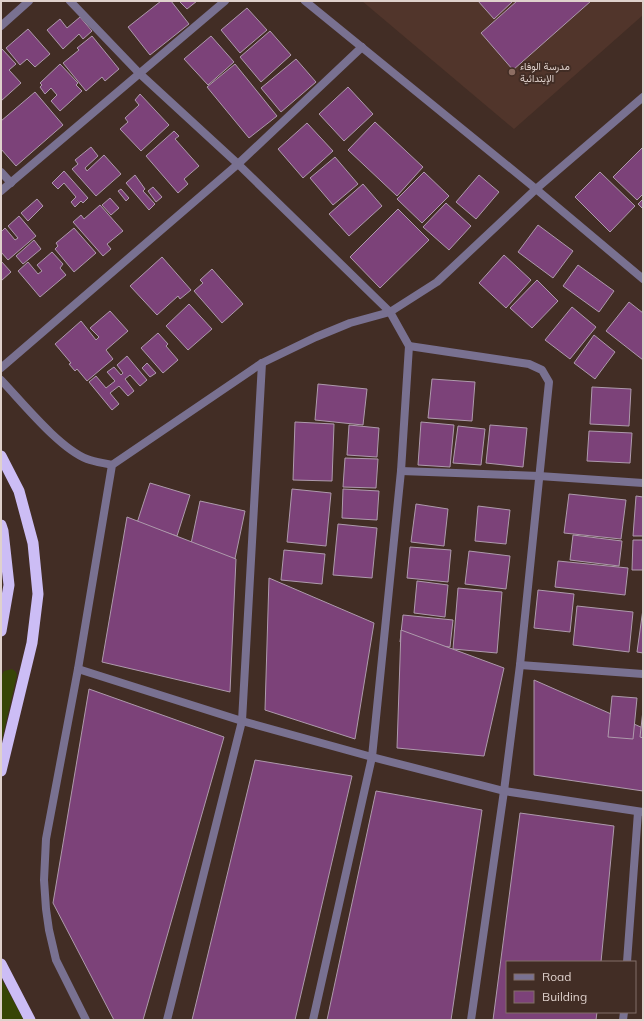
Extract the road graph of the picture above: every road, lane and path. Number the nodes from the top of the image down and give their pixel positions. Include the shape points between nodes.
1 (29, 1) edge
2 (70, 1) edge
3 (226, 1) edge
4 (305, 1) edge
5 (1, 26) edge
6 (362, 47) junction
7 (139, 73) junction
8 (640, 100) edge
9 (643, 110) edge
10 (238, 164) junction
11 (1, 172) edge
12 (11, 183) junction
13 (536, 189) junction
14 (1, 191) edge
15 (643, 279) edge
16 (390, 312) junction
17 (409, 346) junction
18 (262, 363) junction
19 (1, 368) edge
20 (1, 380) edge
21 (1, 456) edge
22 (112, 465) junction
23 (401, 471) junction
24 (539, 476) junction
25 (643, 483) edge
26 (1, 525) edge
27 (1, 631) edge
28 (520, 665) junction
29 (78, 670) junction
30 (643, 674) edge
31 (242, 721) junction
32 (372, 757) junction
33 (1, 771) edge
34 (504, 791) junction
35 (640, 812) edge
36 (627, 961) edge
37 (1, 964) edge
38 (30, 1020) edge
39 (86, 1020) edge
40 (167, 1020) edge
41 (313, 1020) edge
42 (471, 1020) edge

1 - 5 street
2 - 7 street
3 - 7 street
4 - 6 street
6 - 10 street
6 - 13 street
7 - 10 street
7 - 12 street
8 - 9 street
8 - 13 street
10 - 16 street
10 - 19 street
11 - 12 street
12 - 14 street
13 - 15 street
13 - 16 street via 437,282
16 - 17 street
16 - 18 street via 350,323
17 - 23 street
17 - 24 street via 529,364 542,370 549,382
18 - 22 street
18 - 31 street
20 - 22 street via 67,447 87,459
21 - 33 highway via 19,491 33,543 38,594 32,643
22 - 29 street
23 - 24 street
23 - 32 street
24 - 25 street
24 - 28 street
26 - 27 highway via 9,585
28 - 30 street
28 - 34 street
29 - 31 street
29 - 39 street via 46,839 44,880 49,930 56,960
31 - 32 street
31 - 40 street
32 - 34 street
32 - 41 street
34 - 35 street
34 - 42 street
35 - 36 street
37 - 38 highway

